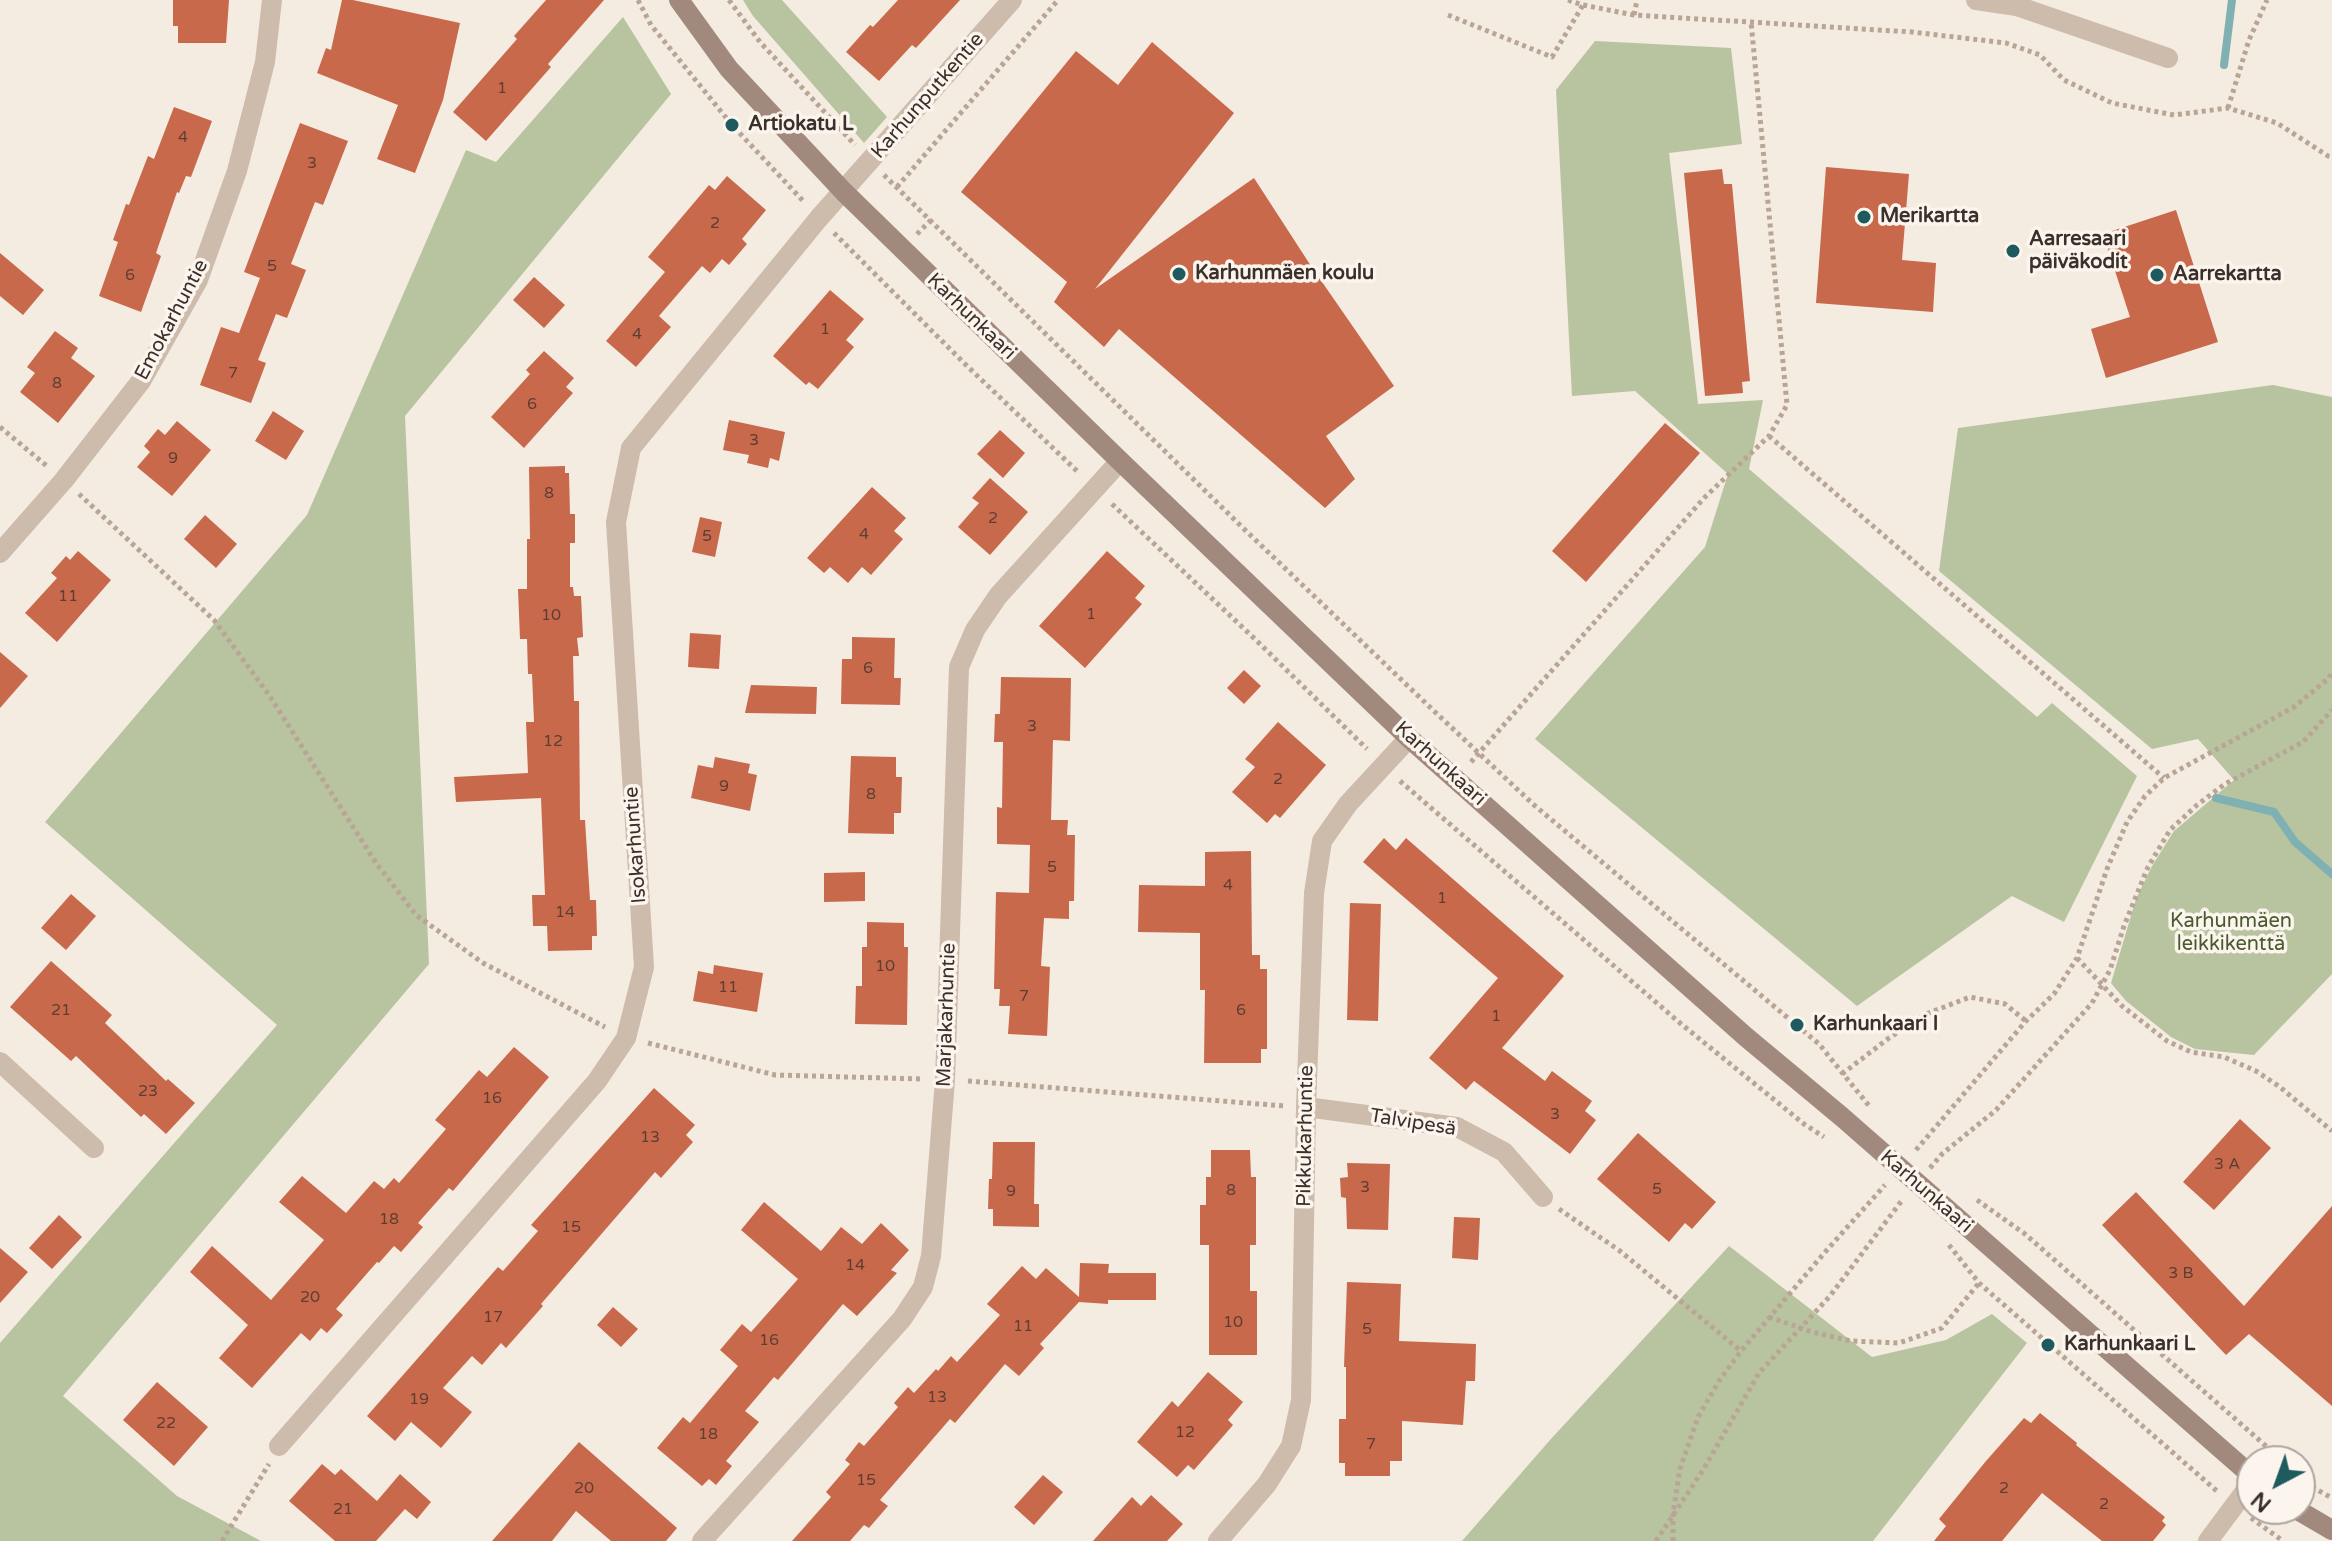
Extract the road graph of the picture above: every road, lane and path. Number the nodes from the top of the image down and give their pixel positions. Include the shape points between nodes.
1 (272, 0) edge
2 (638, 0) edge
3 (679, 0) edge
4 (729, 0) edge
5 (1012, 0) edge
6 (1058, 0) edge
7 (1568, 0) edge
8 (1637, 0) edge
9 (1976, 0) edge
10 (2267, 0) edge
11 (1583, 5) junction
12 (1448, 15) dead end
13 (1634, 15) junction
14 (1751, 21) junction
15 (2168, 58) dead end
16 (2228, 108) junction
17 (2332, 157) edge
18 (871, 162) junction
19 (897, 187) junction
20 (844, 192) junction
21 (819, 218) junction
22 (0, 427) edge
23 (1769, 436) junction
24 (1120, 461) junction
25 (64, 480) junction
26 (1096, 488) junction
27 (0, 553) edge
28 (2332, 672) edge
29 (2332, 710) edge
30 (1409, 738) junction
31 (1479, 753) junction
32 (1383, 766) junction
33 (2164, 778) junction
34 (2077, 958) junction
35 (2102, 985) junction
36 (2026, 1021) junction
37 (626, 1038) junction
38 (0, 1062) edge
39 (1842, 1074) junction
40 (945, 1080) junction
41 (1306, 1107) junction
42 (1871, 1108) dead end
43 (2332, 1131) edge
44 (1828, 1139) dead end
45 (94, 1148) dead end
46 (1913, 1153) dead end
47 (1893, 1177) dead end
48 (1922, 1177) dead end
49 (1912, 1188) dead end
50 (1965, 1192) dead end
51 (1543, 1197) joint
52 (1942, 1236) dead end
53 (1979, 1283) junction
54 (1769, 1317) junction
55 (1800, 1328) junction
56 (1741, 1351) junction
57 (2265, 1445) edge
58 (279, 1446) joint
59 (2236, 1462) edge
60 (2236, 1503) edge
61 (2234, 1506) junction
62 (1673, 1513) junction
63 (222, 1541) edge
64 (702, 1541) edge
65 (1218, 1541) edge
66 (1656, 1541) edge
67 (1673, 1541) edge
68 (2208, 1541) edge
69 (2283, 1541) edge

1 - 25 street, Emokarhuntie via 265,62 237,171 198,280 141,381
2 - 21 path via 651,25 741,136
3 - 20 street, Karhunkaari via 729,69
4 - 18 path via 760,42
5 - 18 street, Karhunputkentie
6 - 19 path
7 - 11 path
8 - 13 path
9 - 15 street via 2017,6
10 - 16 path
11 - 12 path via 1552,57
11 - 13 path
13 - 14 path
14 - 16 path via 2006,43 2040,55 2064,80 2112,103 2174,115
14 - 23 path via 1787,405
16 - 17 path via 2277,123
18 - 19 path
18 - 20 street, Karhunputkentie
19 - 31 path
20 - 21 street, Isokarhuntie
20 - 24 street, Karhunkaari
21 - 26 path
21 - 37 street, Isokarhuntie via 631,448 616,522 644,967
22 - 25 path
23 - 31 path via 1704,498
23 - 33 path
24 - 26 street, Marjakarhuntie
24 - 30 street, Karhunkaari
25 - 27 street, Emokarhuntie
25 - 37 path via 214,620 416,915 483,963
26 - 32 path
26 - 40 street, Marjakarhuntie via 998,596 959,667
28 - 33 path via 2294,707
29 - 35 path via 2303,742 2225,784 2170,830 2148,867
30 - 32 street, Pikkukarhuntie
30 - 59 street, Karhunkaari
31 - 39 path via 1819,1044
32 - 41 street, Pikkukarhuntie via 1322,841 1314,893
32 - 44 path via 1680,1023
33 - 34 path via 2127,822
34 - 35 path
34 - 36 path via 2054,994
35 - 43 path via 2167,1041 2256,1071
35 - 48 path via 2074,1025 1996,1110
36 - 39 path via 2005,1004 1970,997 1926,1014
36 - 46 path
37 - 40 path via 775,1075
37 - 58 street, Isokarhuntie via 597,1081
38 - 45 street
39 - 42 path
40 - 41 path
40 - 64 street, Marjakarhuntie via 931,1256 923,1287 902,1319
41 - 51 street, Talvipesä via 1457,1127 1504,1152
41 - 65 street, Pikkukarhuntie via 1301,1400 1291,1446 1267,1484
47 - 54 path
49 - 55 path
50 - 57 path via 2025,1234
51 - 56 path via 1620,1251
52 - 53 path
53 - 55 path via 1942,1328 1899,1343 1851,1341
53 - 61 path
54 - 55 path
54 - 56 path
55 - 62 path via 1759,1373
56 - 62 path via 1698,1417 1680,1469
58 - 63 path
60 - 61 street
61 - 68 street
61 - 69 path
62 - 66 path
62 - 67 path

